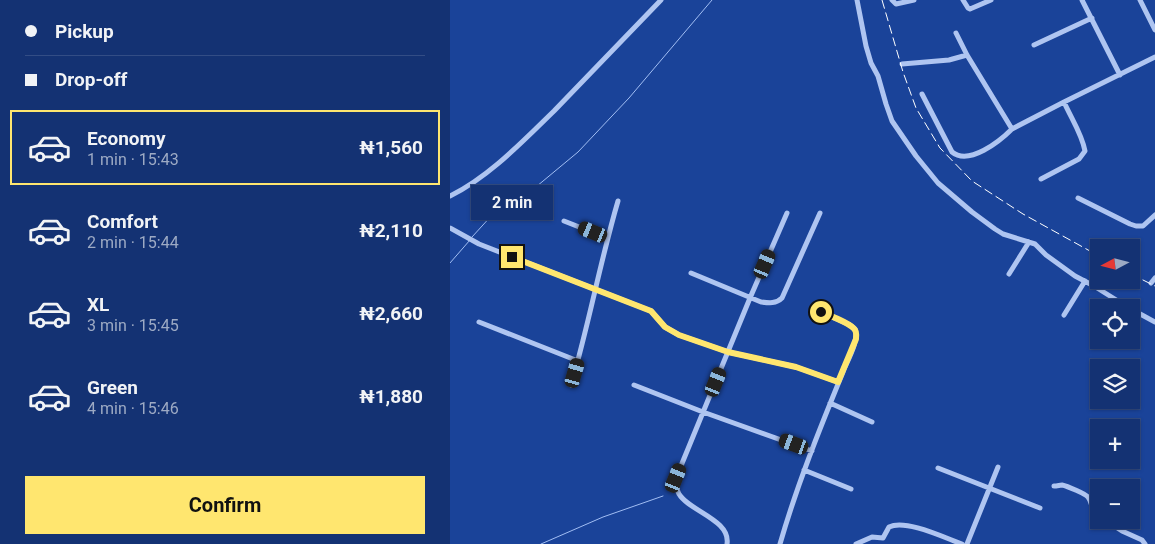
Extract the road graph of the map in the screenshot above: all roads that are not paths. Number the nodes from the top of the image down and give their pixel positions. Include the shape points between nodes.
1 (661, 0) edge
2 (856, 0) edge
3 (892, 0) edge
4 (914, 0) edge
5 (963, 0) edge
6 (991, 0) edge
7 (1082, 0) edge
8 (1140, 0) edge
9 (1092, 18) junction
10 (1155, 30) edge
11 (956, 33) dead end
12 (1034, 45) dead end
13 (967, 55) junction
14 (1155, 57) edge
15 (902, 64) dead end
16 (1120, 75) junction
17 (922, 94) dead end
18 (1064, 102) junction
19 (1012, 129) junction
20 (1041, 179) dead end
21 (450, 196) edge
22 (1078, 198) dead end
23 (618, 201) dead end
24 (787, 213) dead end
25 (820, 213) dead end
26 (1155, 215) edge
27 (564, 221) dead end
28 (450, 228) edge
29 (607, 238) junction
30 (1029, 242) junction
31 (690, 273) dead end
32 (1009, 274) dead end
33 (1086, 281) junction
34 (596, 290) junction
35 (750, 298) junction
36 (1115, 299) edge
37 (821, 312) dead end
38 (1140, 314) edge
39 (1064, 315) dead end
40 (479, 322) dead end
41 (1155, 322) edge
42 (728, 352) junction
43 (578, 362) junction
44 (838, 382) junction
45 (571, 385) dead end
46 (634, 385) dead end
47 (830, 403) junction
48 (704, 412) junction
49 (872, 422) dead end
50 (812, 451) junction
51 (998, 467) dead end
52 (938, 468) dead end
53 (804, 470) junction
54 (1054, 486) dead end
55 (989, 488) junction
56 (852, 489) dead end
57 (1090, 503) edge
58 (1040, 508) dead end
59 (1119, 529) edge
60 (727, 544) edge
61 (780, 544) edge
62 (856, 544) edge
63 (962, 544) edge
64 (967, 544) edge
65 (1145, 544) edge

1 - 21 street via 532,133 475,181
2 - 30 street via 866,46 898,131 938,183 972,212 1003,234
3 - 4 street via 896,4
5 - 6 street via 970,9
7 - 9 street
8 - 10 street
9 - 12 street
9 - 16 street
11 - 13 street
13 - 15 street
13 - 19 street
14 - 16 street
16 - 18 street
17 - 19 street via 952,152 958,156 989,148
18 - 19 street
18 - 20 street via 1085,151 1079,159
22 - 26 street via 1136,226 1144,226
23 - 29 street
24 - 35 street
25 - 35 street via 782,298 770,303
27 - 29 street
28 - 34 street via 479,244
29 - 34 street
30 - 32 street
30 - 33 street
31 - 35 street
33 - 36 street
33 - 39 street
34 - 42 street via 651,311 665,327 679,335
34 - 43 street
35 - 42 street
37 - 44 street via 850,325 856,334
38 - 41 street
40 - 43 street
42 - 44 street via 796,367
42 - 48 street
43 - 45 street
44 - 47 street
46 - 48 street
47 - 49 street
47 - 50 street
48 - 50 street
48 - 60 street via 676,478 677,487 683,498 718,523 726,533
50 - 53 street
51 - 55 street
52 - 55 street
53 - 56 street
53 - 61 street
54 - 57 street via 1062,485 1084,493
55 - 58 street
55 - 64 street
59 - 65 street
62 - 63 street via 872,537 883,538 889,527 897,525 917,528

